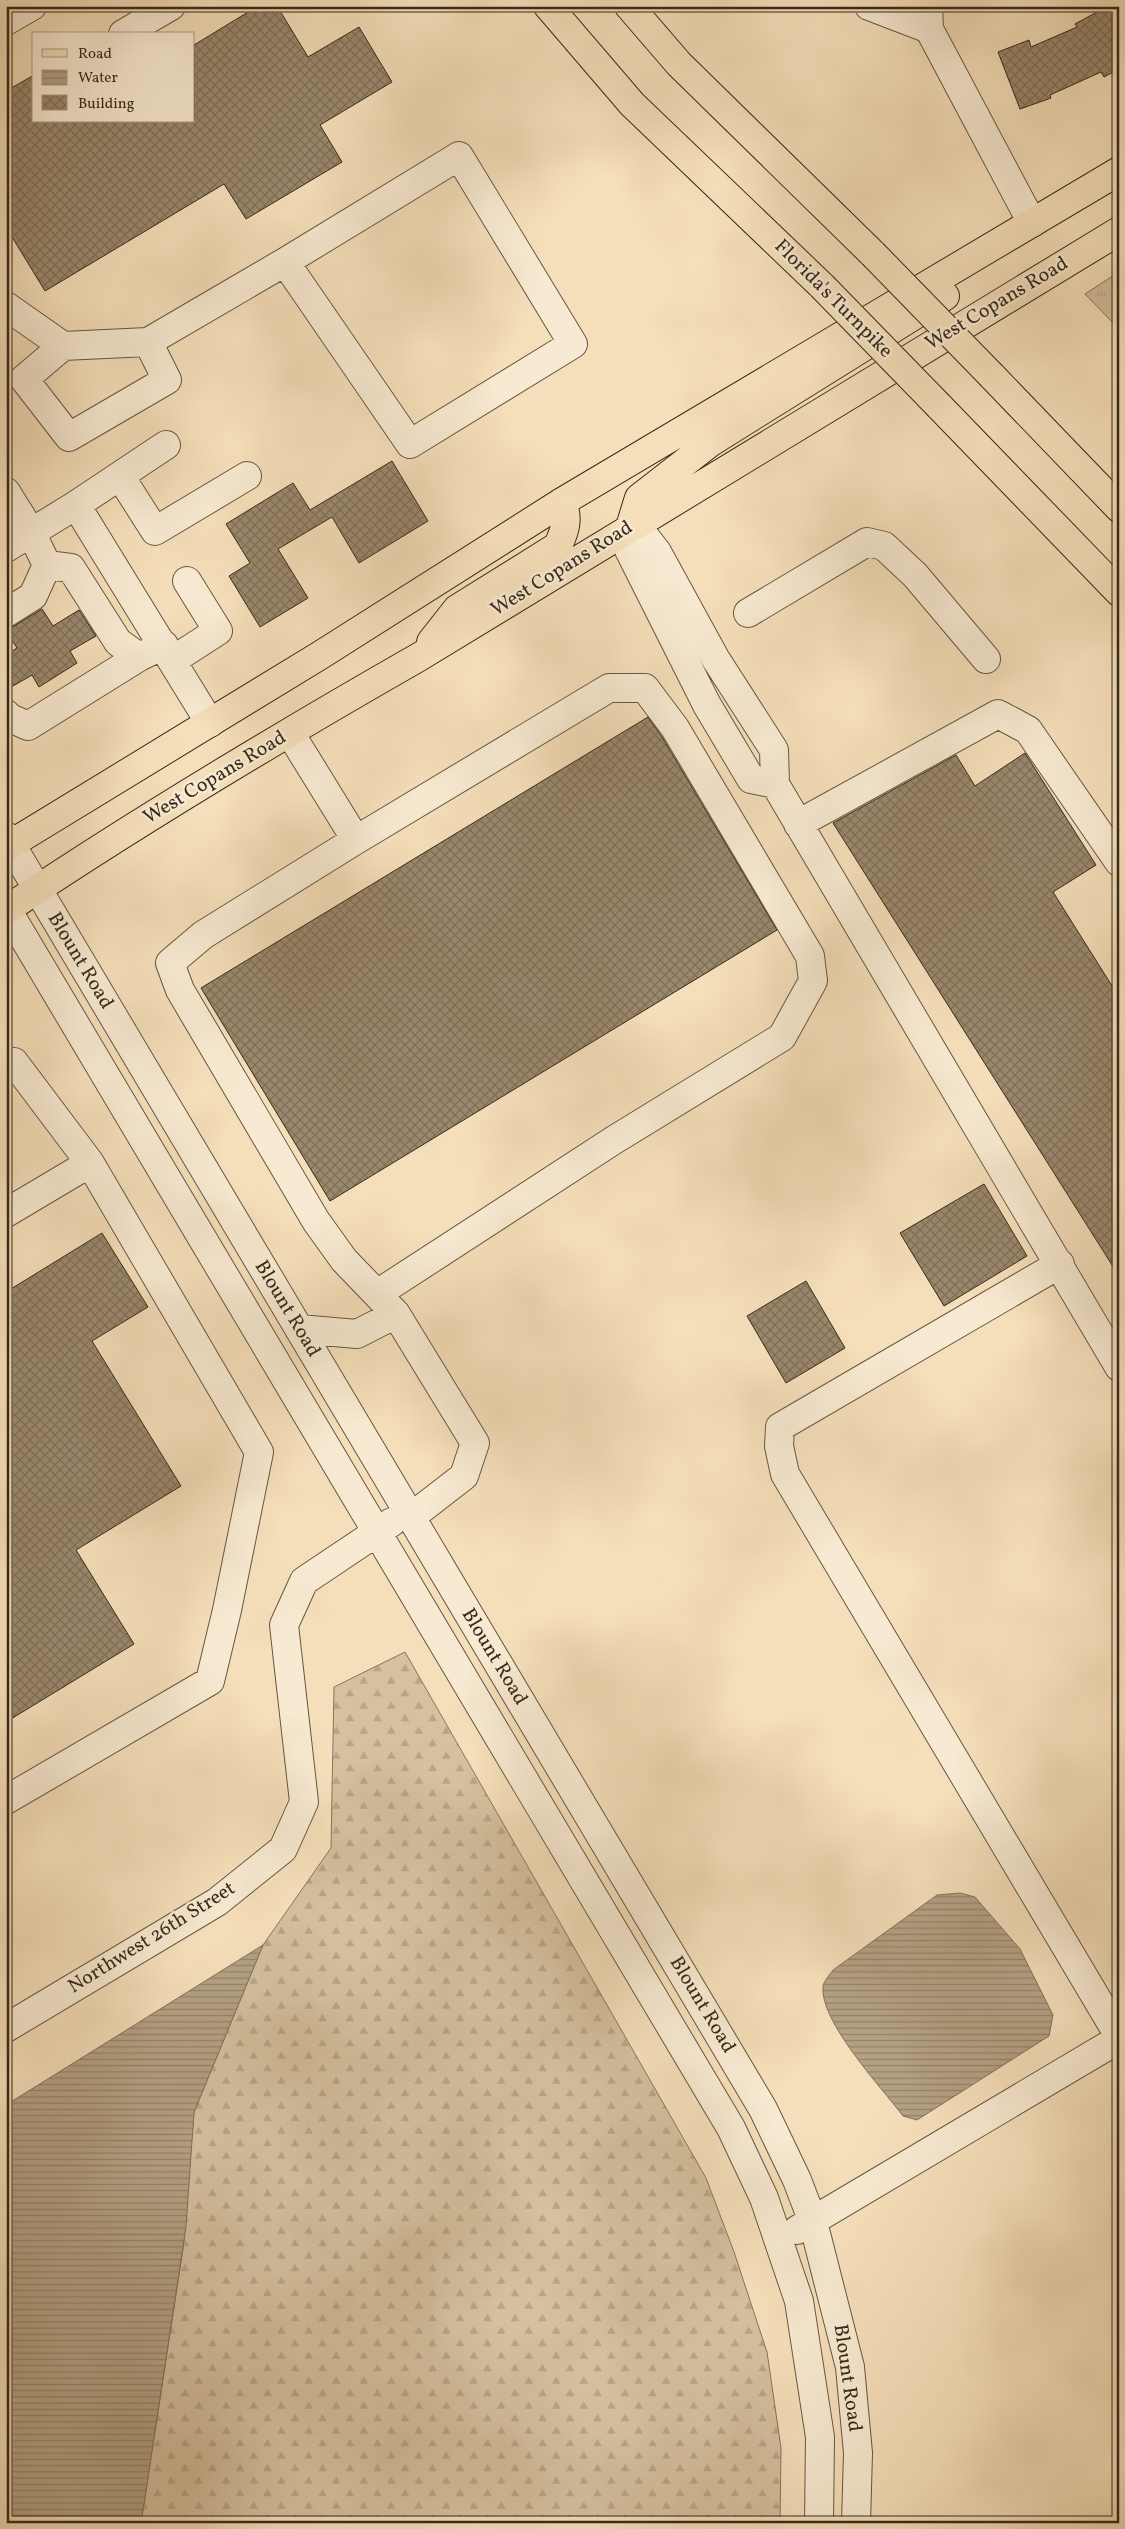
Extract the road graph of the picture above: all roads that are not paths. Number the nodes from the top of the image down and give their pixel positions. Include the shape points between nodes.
1 (32, 6) edge
2 (171, 6) edge
3 (548, 6) edge
4 (629, 6) edge
5 (869, 6) edge
6 (928, 17) edge
7 (6, 21) edge
8 (126, 32) edge
9 (1119, 171) edge
10 (1032, 223) junction
11 (1119, 231) edge
12 (285, 262) junction
13 (6, 306) edge
14 (148, 342) junction
15 (63, 346) junction
16 (166, 445) dead end
17 (120, 476) junction
18 (247, 476) dead end
19 (7, 493) edge
20 (562, 502) junction
21 (76, 505) junction
22 (1119, 508) edge
23 (630, 527) junction
24 (31, 532) junction
25 (6, 548) edge
26 (47, 565) junction
27 (186, 581) dead end
28 (1119, 592) edge
29 (6, 613) edge
30 (748, 613) dead end
31 (169, 652) junction
32 (419, 657) junction
33 (139, 658) junction
34 (986, 659) dead end
35 (6, 714) edge
36 (210, 722) junction
37 (290, 733) junction
38 (798, 824) junction
39 (356, 840) junction
40 (8, 843) edge
41 (1119, 862) edge
42 (37, 889) junction
43 (6, 909) edge
44 (6, 1066) edge
45 (90, 1163) junction
46 (6, 1213) edge
47 (1060, 1264) junction
48 (377, 1294) junction
49 (396, 1314) junction
50 (299, 1329) junction
51 (1119, 1366) edge
52 (409, 1514) junction
53 (377, 1533) junction
54 (6, 1800) edge
55 (6, 2028) edge
56 (1119, 2038) edge
57 (813, 2222) junction
58 (780, 2239) junction
59 (819, 2523) edge
60 (856, 2523) edge

1 - 7 street
2 - 8 street
3 - 28 main road, Florida's Turnpike, bridge via 632,104 822,286
4 - 22 main road, bridge via 679,64 873,254
5 - 6 street
6 - 10 street
9 - 10 main road
10 - 20 main road
10 - 23 main road via 985,271 711,442 638,498
11 - 23 main road, West Copans Road
12 - 12 street via 459,156 574,344 410,444
12 - 14 street
13 - 15 street
14 - 15 street
14 - 15 street via 168,380 69,437 24,379
16 - 17 street
17 - 18 street via 154,531
17 - 21 street
19 - 24 street
20 - 32 main road via 566,528 558,546 457,609
20 - 36 main road
21 - 24 street
21 - 31 street
23 - 32 main road, West Copans Road
23 - 38 street via 646,538 656,552 715,658 774,750 775,784
24 - 25 street
24 - 26 street
26 - 29 street via 33,596
26 - 33 street via 71,568 118,642
27 - 31 street via 218,631
30 - 34 street via 867,542 884,546 915,575
31 - 33 street
31 - 36 street
32 - 37 main road, West Copans Road
33 - 35 street via 28,726
36 - 40 main road
37 - 39 street
37 - 42 main road, West Copans Road
38 - 41 street via 998,714 1028,730
38 - 47 street
39 - 48 street, Northwest 26th Street via 203,935 170,963 180,990 316,1221 344,1260
39 - 48 street via 609,688 645,688 675,728 810,956 813,981 782,1038 614,1140
40 - 42 street, Blount Road
42 - 43 main road, West Copans Road
42 - 50 street, Blount Road
43 - 53 street, Blount Road
44 - 45 street via 14,1062
45 - 46 street
45 - 54 street via 259,1452 210,1681
47 - 51 street
47 - 56 street via 780,1427 779,1446 785,1474
48 - 49 street, Northwest 26th Street
49 - 50 street via 357,1334
49 - 52 street, Northwest 26th Street via 474,1443 464,1476
50 - 52 street, Blount Road
52 - 53 street, Northwest 26th Street
52 - 57 street, Blount Road via 763,2109
53 - 55 street, Northwest 26th Street via 304,1580 284,1625 304,1802 283,1849 217,1902
53 - 58 street, Blount Road via 731,2128
56 - 57 street
57 - 58 street
57 - 60 street, Blount Road via 850,2367 858,2453
58 - 59 street, Blount Road via 799,2301 820,2437

